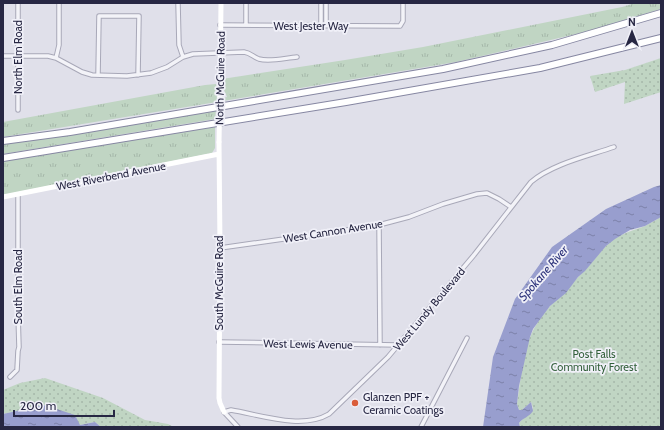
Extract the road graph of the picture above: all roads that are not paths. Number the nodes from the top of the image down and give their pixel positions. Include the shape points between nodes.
1 (18, 3) edge
2 (59, 3) edge
3 (178, 3) edge
4 (221, 3) edge
5 (246, 3) edge
6 (321, 3) edge
7 (326, 3) edge
8 (403, 3) edge
9 (661, 13) edge
10 (220, 25) junction
11 (246, 25) junction
12 (321, 26) junction
13 (326, 26) junction
14 (661, 38) edge
15 (220, 54) junction
16 (3, 56) edge
17 (18, 56) junction
18 (183, 57) junction
19 (297, 57) dead end
20 (56, 58) junction
21 (98, 75) junction
22 (138, 75) junction
23 (18, 110) dead end
24 (3, 141) edge
25 (614, 147) dead end
26 (219, 154) junction
27 (3, 158) edge
28 (18, 194) junction
29 (3, 198) edge
30 (511, 207) junction
31 (379, 225) junction
32 (220, 248) junction
33 (468, 338) dead end
34 (219, 342) junction
35 (380, 345) junction
36 (398, 345) junction
37 (10, 377) dead end
38 (224, 412) junction
39 (238, 427) edge
40 (421, 427) edge

1 - 17 street, North Elm Road
2 - 20 street via 59,45
3 - 18 street via 179,45
4 - 10 street, North McGuire Road
5 - 11 street
6 - 12 street
7 - 13 street
8 - 13 street, West Jester Way via 403,21 400,26
9 - 24 highway via 552,45 442,69
10 - 11 street, West Jester Way
10 - 15 street, North McGuire Road
11 - 12 street, West Jester Way
12 - 13 street, West Jester Way
14 - 27 highway via 540,68
15 - 18 street via 193,54
15 - 19 street via 248,52 264,59
15 - 26 street, North McGuire Road, bridge
16 - 17 street
17 - 20 street
17 - 23 street, North Elm Road
18 - 22 street via 160,70
20 - 21 street via 82,72
21 - 22 street
21 - 22 street via 99,16 139,16
25 - 30 street, West Lundy Boulevard via 539,175
26 - 28 street, West Riverbend Avenue
26 - 32 street, South McGuire Road
28 - 29 street, West Riverbend Avenue
28 - 37 street, South Elm Road via 19,347 17,370
30 - 31 street, West Cannon Avenue via 487,193 477,194
30 - 36 street, West Lundy Boulevard
31 - 32 street, West Cannon Avenue
31 - 35 street
32 - 34 street, South McGuire Road
33 - 40 street
34 - 35 street, West Lewis Avenue
34 - 38 street, South McGuire Road via 219,398
35 - 36 street, West Lewis Avenue
36 - 38 street, West Lundy Boulevard via 330,413 317,420 297,423 232,410
38 - 39 street

